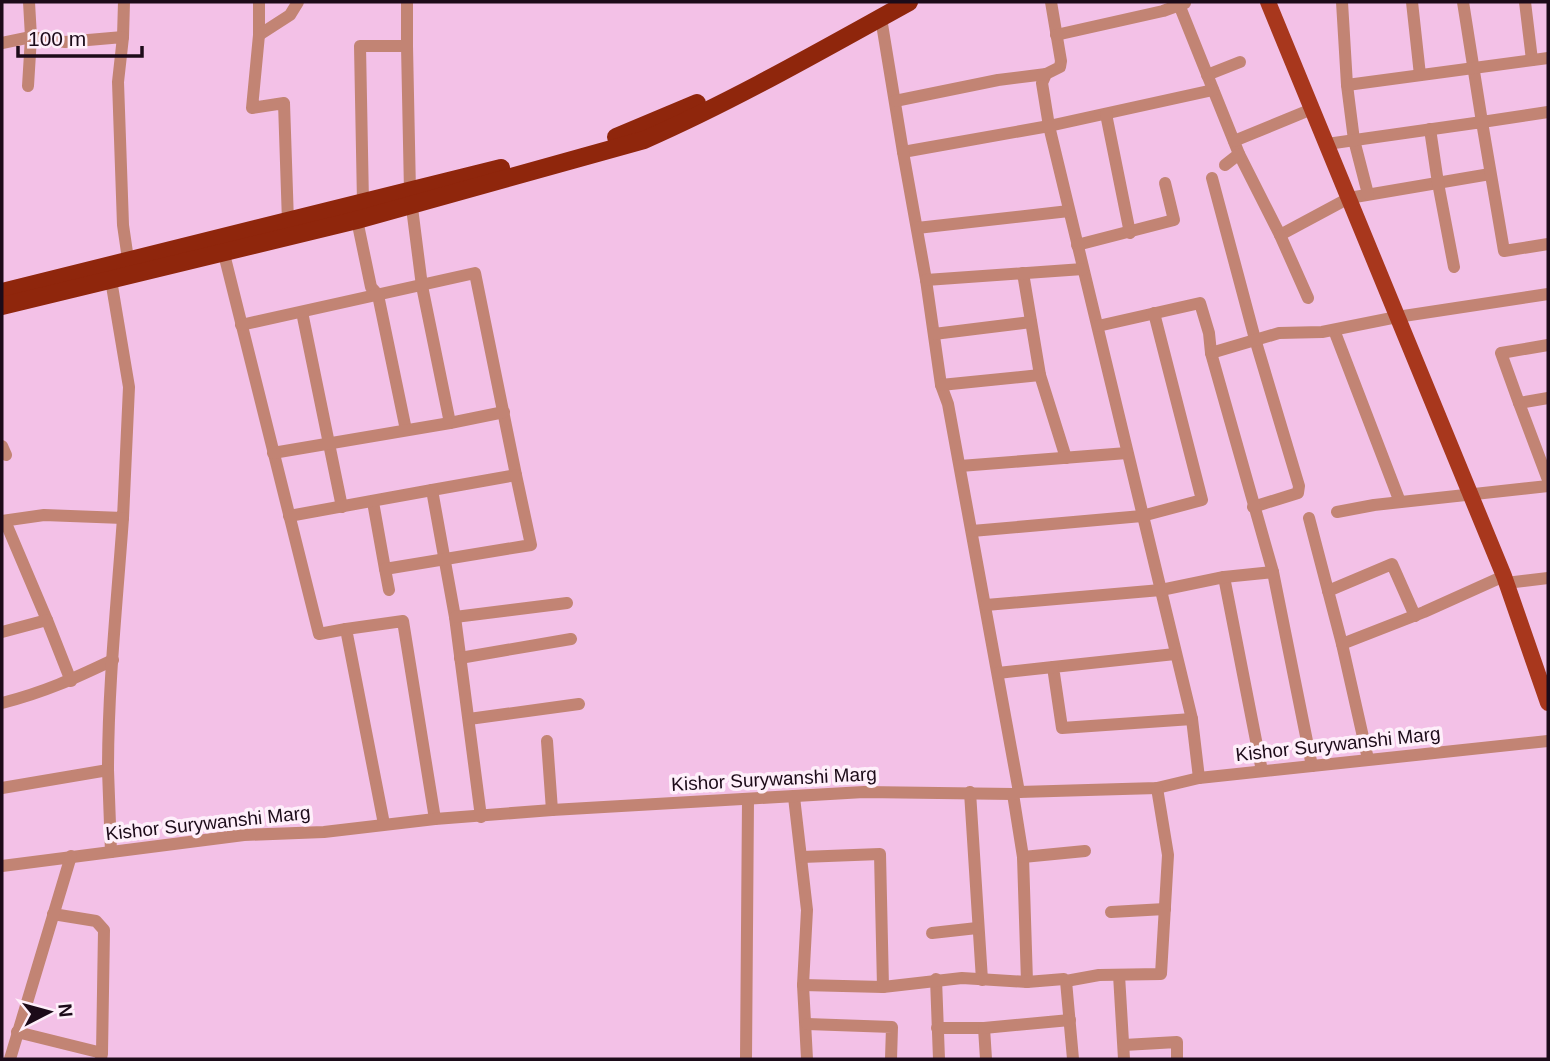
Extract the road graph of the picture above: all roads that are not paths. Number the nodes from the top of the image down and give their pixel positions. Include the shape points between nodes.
1 (29, 2) edge
2 (124, 2) edge
3 (259, 2) edge
4 (298, 2) edge
5 (407, 2) edge
6 (909, 2) edge
7 (1051, 2) edge
8 (1268, 2) edge
9 (1342, 2) edge
10 (1412, 2) edge
11 (1464, 2) edge
12 (1525, 2) edge
13 (1182, 3) edge
14 (884, 10) edge
15 (259, 35) junction
16 (1056, 35) junction
17 (31, 37) junction
18 (123, 37) junction
19 (2, 43) edge
20 (407, 46) junction
21 (1548, 58) edge
22 (1532, 60) junction
23 (1240, 62) dead end
24 (1472, 68) junction
25 (1046, 74) junction
26 (1207, 75) junction
27 (1420, 75) junction
28 (1347, 85) junction
29 (28, 86) dead end
30 (1213, 90) junction
31 (895, 101) junction
32 (1312, 109) junction
33 (1548, 112) edge
34 (1106, 114) junction
35 (1482, 122) junction
36 (1049, 127) junction
37 (1430, 129) junction
38 (1354, 140) junction
39 (1327, 144) junction
40 (1237, 147) junction
41 (903, 152) junction
42 (1225, 165) dead end
43 (1490, 174) junction
44 (1212, 178) dead end
45 (1165, 183) dead end
46 (1438, 183) junction
47 (1368, 194) junction
48 (411, 198) junction
49 (1349, 198) junction
50 (360, 211) junction
51 (1069, 211) junction
52 (288, 222) junction
53 (917, 228) junction
54 (1130, 233) junction
55 (1280, 234) junction
56 (1548, 244) edge
57 (222, 245) junction
58 (1077, 245) junction
59 (1454, 267) dead end
60 (129, 269) junction
61 (1083, 269) junction
62 (1023, 273) junction
63 (110, 274) junction
64 (926, 280) junction
65 (57, 286) junction
66 (422, 286) junction
67 (2, 292) edge
68 (1548, 294) edge
69 (378, 295) junction
70 (1308, 298) dead end
71 (2, 306) edge
72 (302, 312) junction
73 (1154, 313) junction
74 (1397, 317) junction
75 (1031, 322) junction
76 (241, 325) junction
77 (1098, 326) junction
78 (1334, 330) junction
79 (934, 334) junction
80 (1255, 339) junction
81 (1548, 345) edge
82 (1211, 353) junction
83 (1040, 375) junction
84 (941, 385) junction
85 (1548, 398) edge
86 (1519, 403) junction
87 (504, 412) junction
88 (450, 423) junction
89 (406, 430) junction
90 (330, 443) junction
91 (273, 453) junction
92 (1127, 453) junction
93 (1066, 458) junction
94 (960, 466) junction
95 (516, 475) junction
96 (1548, 480) edge
97 (1548, 486) edge
98 (432, 490) junction
99 (1471, 496) junction
100 (373, 502) junction
101 (1400, 502) junction
102 (342, 507) junction
103 (1253, 507) junction
104 (1336, 512) dead end
105 (289, 516) junction
106 (1142, 516) junction
107 (123, 518) junction
108 (1309, 518) dead end
109 (3, 521) edge
110 (972, 531) junction
111 (446, 557) junction
112 (385, 569) junction
113 (1273, 572) junction
114 (1224, 578) junction
115 (1548, 578) edge
116 (1505, 579) junction
117 (388, 590) dead end
118 (1161, 590) junction
119 (1328, 591) junction
120 (567, 603) dead end
121 (986, 606) junction
122 (1415, 616) junction
123 (455, 617) junction
124 (47, 620) junction
125 (346, 629) junction
126 (2, 632) edge
127 (570, 639) dead end
128 (1342, 644) junction
129 (1175, 654) junction
130 (460, 658) junction
131 (113, 660) junction
132 (1053, 667) junction
133 (998, 673) junction
134 (71, 681) junction
135 (2, 703) edge
136 (579, 704) dead end
137 (1548, 704) edge
138 (469, 719) junction
139 (1192, 719) junction
140 (547, 741) dead end
141 (1548, 741) edge
142 (1368, 759) junction
143 (1312, 766) junction
144 (108, 770) junction
145 (1262, 772) junction
146 (1199, 779) junction
147 (2, 788) edge
148 (1157, 788) junction
149 (970, 792) junction
150 (1016, 793) junction
151 (794, 797) junction
152 (748, 800) junction
153 (552, 810) junction
154 (481, 817) junction
155 (435, 819) junction
156 (384, 824) junction
157 (1085, 851) dead end
158 (111, 852) junction
159 (71, 856) junction
160 (802, 857) junction
161 (1023, 858) junction
162 (2, 866) edge
163 (1165, 909) junction
164 (1111, 912) dead end
165 (53, 914) junction
166 (978, 928) junction
167 (932, 933) dead end
168 (1119, 975) junction
169 (936, 979) junction
170 (982, 980) junction
171 (1066, 981) junction
172 (1027, 982) junction
173 (803, 985) junction
174 (883, 987) junction
175 (1070, 1020) junction
176 (807, 1024) junction
177 (937, 1028) junction
178 (984, 1028) junction
179 (17, 1032) junction
180 (1124, 1045) junction
181 (101, 1056) edge
182 (10, 1059) edge
183 (746, 1059) edge
184 (807, 1059) edge
185 (891, 1059) edge
186 (939, 1059) edge
187 (986, 1059) edge
188 (1073, 1059) edge
189 (1124, 1059) edge
190 (1177, 1059) edge

1 - 17 street
2 - 18 street
3 - 15 street
4 - 15 street via 290,15
5 - 20 street
6 - 14 highway
7 - 16 street
8 - 32 main road
9 - 28 street
10 - 27 street
11 - 24 street
12 - 22 street
13 - 16 street
13 - 26 street
14 - 31 street
14 - 48 highway via 633,131
15 - 52 street via 252,108 284,103
16 - 25 street via 1061,65
17 - 18 street via 65,42
17 - 19 street
17 - 29 street
18 - 60 street via 118,82
20 - 48 street
20 - 50 street via 360,46
21 - 22 street
22 - 24 street
23 - 26 street
24 - 27 street
24 - 35 street
25 - 31 street
25 - 36 street via 1042,83
26 - 30 street
27 - 28 street
28 - 38 street
30 - 34 street
30 - 40 street
31 - 41 street
32 - 39 main road
32 - 40 street
33 - 35 street
34 - 36 street
34 - 54 street
35 - 37 street
35 - 43 street
36 - 41 street
36 - 51 street
37 - 38 street
37 - 46 street
38 - 39 street
38 - 47 street
39 - 49 main road
40 - 42 street
40 - 55 street
41 - 53 street
43 - 46 street
43 - 56 street via 1504,251
44 - 80 street
45 - 54 street via 1174,220
46 - 47 street
46 - 59 street
47 - 49 street
48 - 50 highway
48 - 66 street
49 - 55 street
49 - 74 main road
50 - 52 highway
50 - 57 highway
50 - 69 street via 371,287
51 - 53 street
51 - 58 street
52 - 57 highway
53 - 64 street
54 - 58 street
55 - 70 street
57 - 60 highway
57 - 76 street
58 - 61 street
60 - 63 highway
61 - 62 street
61 - 77 street
62 - 64 street
62 - 75 street
63 - 65 highway
63 - 107 street via 129,387
64 - 79 street
65 - 67 highway
65 - 71 highway
66 - 69 street
66 - 87 street via 475,273
66 - 88 street
68 - 74 street
69 - 72 street
69 - 89 street
72 - 76 street
72 - 90 street
73 - 77 street
73 - 82 street via 1200,303
73 - 106 street via 1202,500
74 - 78 street
74 - 99 main road
75 - 79 street
75 - 83 street
76 - 91 street
77 - 92 street
78 - 80 street
78 - 101 street
79 - 84 street
80 - 82 street
80 - 103 street via 1299,485 1297,493
81 - 86 street via 1501,353
82 - 103 street
83 - 84 street
83 - 93 street
84 - 94 street
85 - 86 street
86 - 96 street
87 - 88 street
87 - 95 street
88 - 89 street
89 - 90 street
90 - 91 street
90 - 102 street
91 - 105 street
92 - 93 street
92 - 106 street
93 - 94 street
94 - 110 street
95 - 98 street
95 - 111 street via 531,545
97 - 99 street
98 - 100 street
98 - 111 street
99 - 101 street
99 - 116 main road
100 - 102 street
100 - 112 street
101 - 104 street
102 - 105 street
103 - 113 street
105 - 125 street via 319,634
106 - 110 street
106 - 118 street
107 - 109 street via 44,515
107 - 131 street
108 - 119 street
109 - 124 street
110 - 121 street
111 - 112 street
111 - 123 street
112 - 117 street
113 - 114 street
113 - 143 street
114 - 118 street
114 - 145 street
115 - 116 street
116 - 122 street
116 - 137 main road
118 - 121 street
118 - 129 street
119 - 122 street via 1392,564
119 - 128 street
120 - 123 street
121 - 133 street
122 - 128 street
123 - 130 street
124 - 126 street
124 - 134 street
125 - 155 street via 403,621
125 - 156 street
127 - 130 street
128 - 142 street
129 - 132 street
129 - 139 street
130 - 138 street
131 - 134 street
131 - 144 street
132 - 133 street
132 - 139 street via 1062,728
133 - 150 street
134 - 135 street
136 - 138 street
138 - 154 street
139 - 146 street
140 - 153 street
141 - 142 street, Kishor Surywanshi Marg
142 - 143 street, Kishor Surywanshi Marg
143 - 145 street, Kishor Surywanshi Marg
144 - 147 street
144 - 158 street
145 - 146 street, Kishor Surywanshi Marg
146 - 148 street, Kishor Surywanshi Marg
148 - 150 street, Kishor Surywanshi Marg
148 - 163 street via 1168,855
149 - 150 street, Kishor Surywanshi Marg
149 - 151 street, Kishor Surywanshi Marg
149 - 166 street
150 - 161 street
151 - 152 street, Kishor Surywanshi Marg
151 - 160 street
152 - 153 street, Kishor Surywanshi Marg
152 - 183 street
153 - 154 street, Kishor Surywanshi Marg
154 - 155 street, Kishor Surywanshi Marg
155 - 156 street, Kishor Surywanshi Marg
156 - 158 street, Kishor Surywanshi Marg
157 - 161 street
158 - 159 street, Kishor Surywanshi Marg
159 - 162 street, Kishor Surywanshi Marg
159 - 165 street
160 - 173 street via 807,910
160 - 174 street via 880,854
161 - 172 street
163 - 164 street
163 - 168 street via 1161,974
165 - 179 street
165 - 181 street via 96,921 104,930
166 - 167 street
166 - 170 street
168 - 171 street
168 - 180 street
169 - 170 street
169 - 174 street
169 - 177 street
170 - 172 street
171 - 172 street
171 - 175 street
173 - 174 street
173 - 176 street
175 - 178 street
175 - 188 street
176 - 184 street
176 - 185 street via 892,1027
177 - 178 street
177 - 186 street
178 - 187 street
179 - 181 street
179 - 182 street
180 - 189 street
180 - 190 street via 1177,1042

